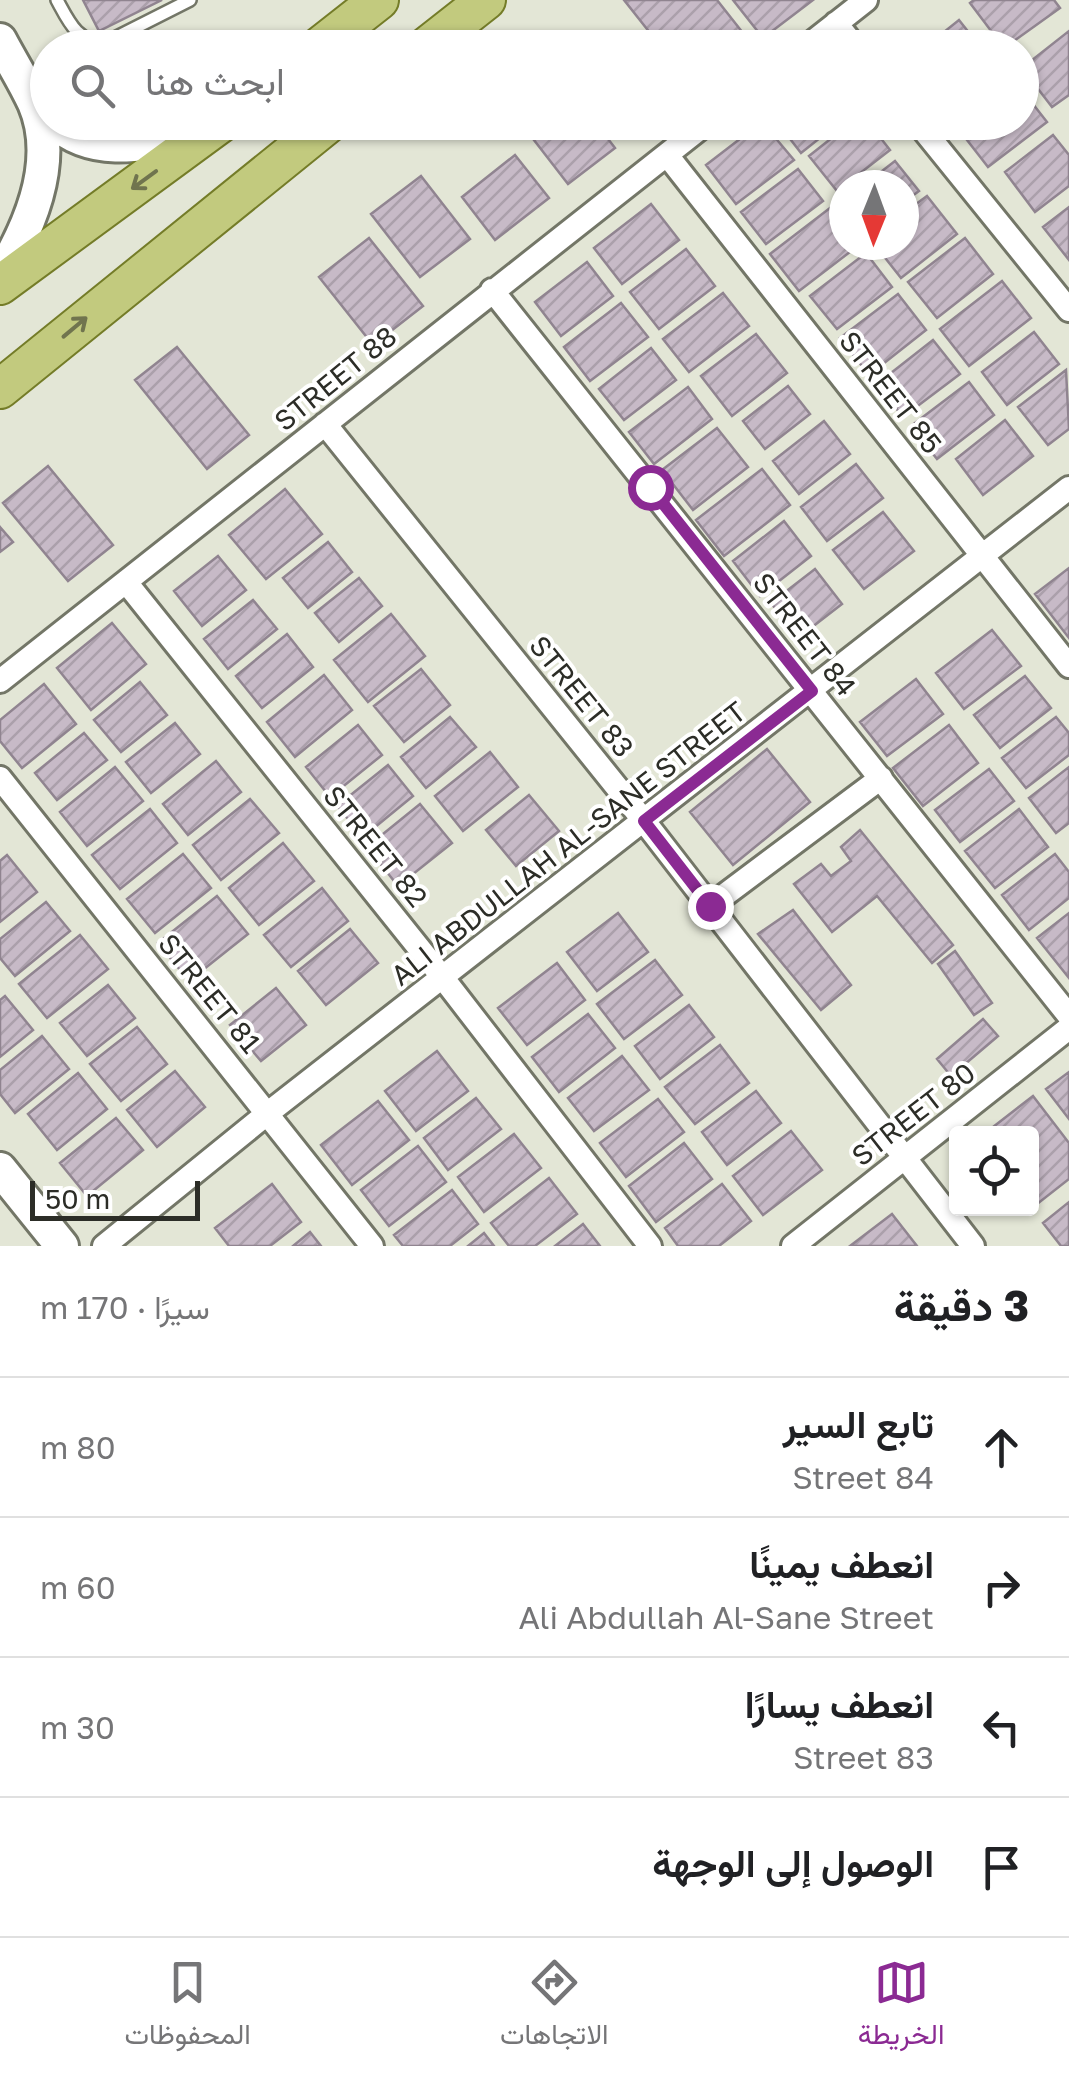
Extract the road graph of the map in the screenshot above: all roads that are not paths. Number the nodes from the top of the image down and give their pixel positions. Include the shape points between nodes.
1 (57, 0) edge
2 (190, 0) edge
3 (379, 0) edge
4 (486, 0) edge
5 (866, 0) edge
6 (836, 23) junction
7 (73, 30) edge
8 (131, 30) edge
9 (341, 30) edge
10 (448, 30) edge
11 (827, 30) edge
12 (842, 30) edge
13 (0, 40) edge
14 (30, 89) edge
15 (43, 140) edge
16 (86, 140) edge
17 (159, 140) edge
18 (199, 140) edge
19 (308, 140) edge
20 (685, 140) edge
21 (932, 140) edge
22 (666, 155) junction
23 (0, 276) edge
24 (0, 285) edge
25 (492, 290) junction
26 (1069, 310) edge
27 (0, 389) edge
28 (325, 424) junction
29 (1069, 488) edge
30 (983, 557) junction
31 (126, 582) junction
32 (1069, 666) edge
33 (0, 681) edge
34 (812, 691) junction
35 (0, 778) edge
36 (881, 778) junction
37 (644, 821) junction
38 (710, 906) junction
39 (443, 978) junction
40 (1069, 1016) edge
41 (1069, 1028) edge
42 (268, 1113) junction
43 (907, 1159) junction
44 (0, 1169) edge
45 (62, 1246) edge
46 (104, 1246) edge
47 (372, 1246) edge
48 (650, 1246) edge
49 (792, 1246) edge
50 (973, 1246) edge

1 - 7 lane
2 - 8 lane
3 - 9 main road
4 - 10 main road
5 - 6 street
6 - 11 street
6 - 12 street
13 - 14 street
15 - 23 street via 36,202
16 - 17 street via 132,146
18 -> 24 main road
27 -> 19 main road
20 - 22 street, STREET 88
21 - 26 street
22 - 25 street, STREET 88
22 - 30 street, STREET 85
25 - 28 street, STREET 88
25 - 34 street, STREET 84
28 - 31 street, STREET 88
28 - 37 street, STREET 83
29 - 30 street, ALI ABDULLAH AL-SANE STREET
30 - 32 street, STREET 85
30 - 34 street, ALI ABDULLAH AL-SANE STREET
31 - 33 street, STREET 88
31 - 39 street, STREET 82
34 - 36 street, STREET 84
34 - 37 street, ALI ABDULLAH AL-SANE STREET
35 - 42 street, STREET 81
36 - 38 street
36 - 40 street, STREET 84
37 - 38 street, STREET 83
37 - 39 street, ALI ABDULLAH AL-SANE STREET
38 - 43 street, STREET 83
39 - 42 street, ALI ABDULLAH AL-SANE STREET
39 - 48 street, STREET 82
41 - 43 street, STREET 80
42 - 46 street, ALI ABDULLAH AL-SANE STREET
42 - 47 street, STREET 81
43 - 49 street, STREET 80
43 - 50 street, STREET 83
44 - 45 street

